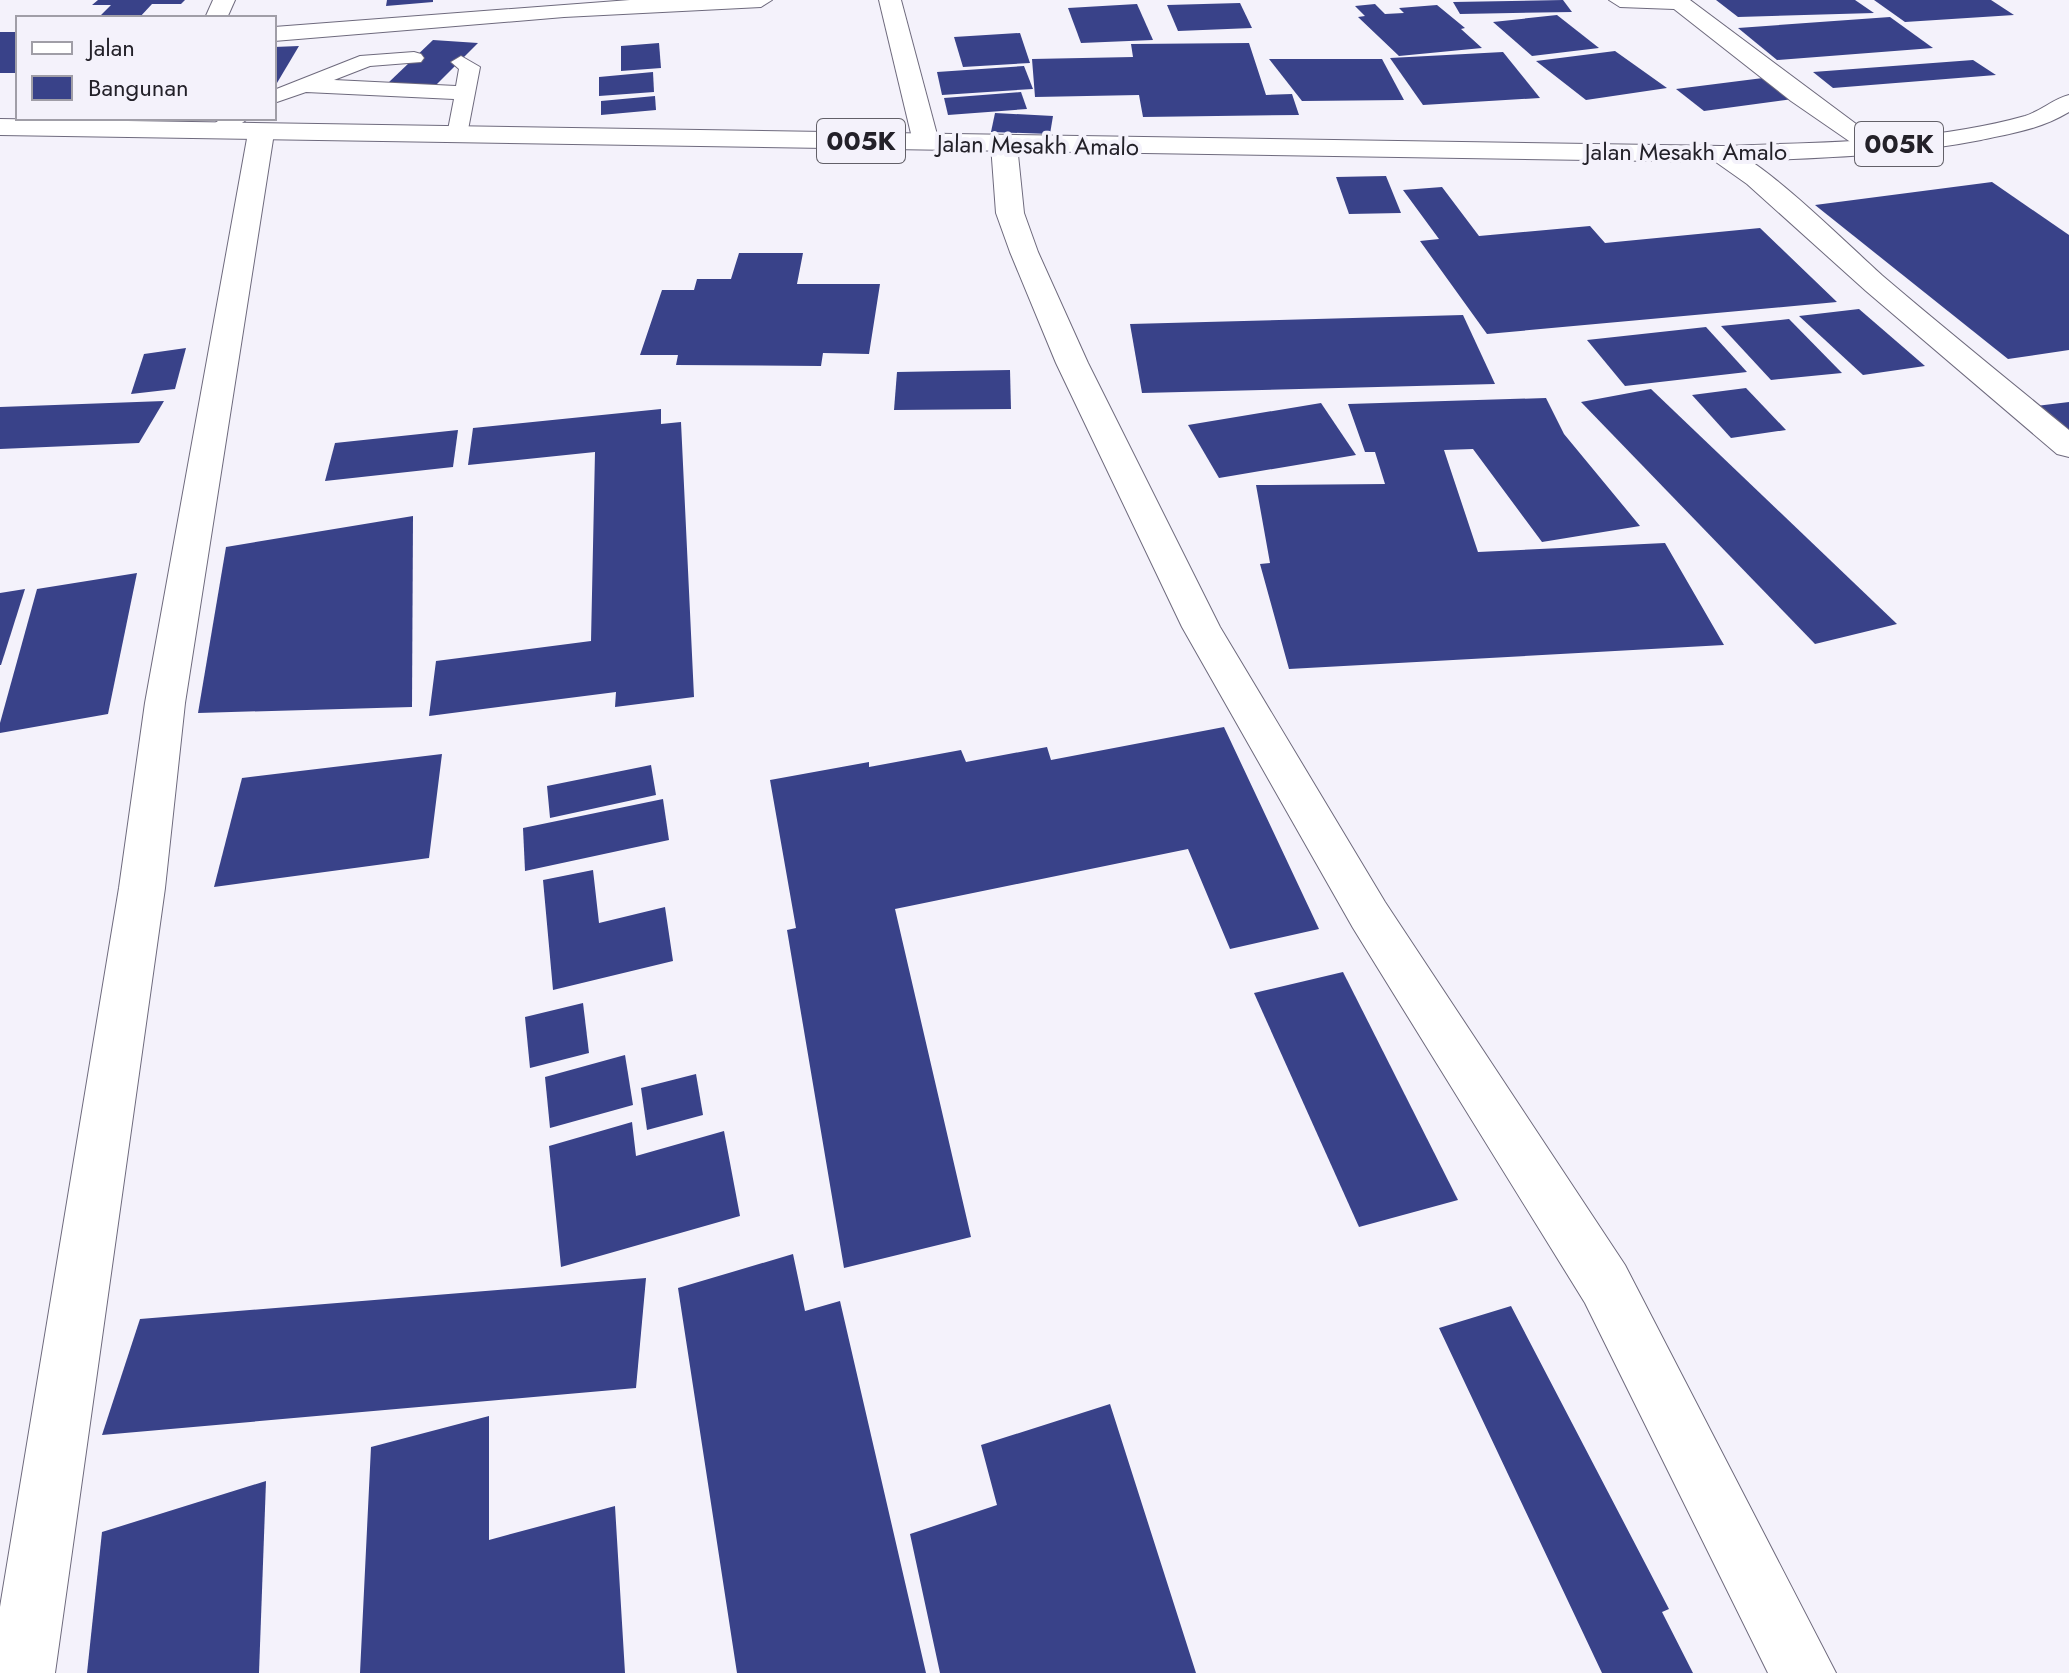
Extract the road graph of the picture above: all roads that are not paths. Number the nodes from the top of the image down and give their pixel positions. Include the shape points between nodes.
1 (761, 0) edge
2 (890, 0) edge
3 (1620, 0) edge
4 (1677, 1) edge
5 (276, 34) edge
6 (414, 58) dead end
7 (461, 62) dead end
8 (302, 85) junction
9 (465, 93) junction
10 (2069, 102) edge
11 (276, 103) edge
12 (276, 118) edge
13 (247, 120) edge
14 (257, 120) edge
15 (170, 125) edge
16 (0, 127) edge
17 (458, 135) junction
18 (926, 142) junction
19 (1004, 145) junction
20 (1874, 147) junction
21 (1722, 154) junction
22 (2069, 447) edge
23 (22, 1673) edge
24 (1803, 1673) edge

1 - 5 street
2 - 18 street
3 - 4 street
4 - 20 street
6 - 8 lane via 367,60
7 - 9 lane via 470,67
8 - 9 lane
8 - 11 lane
9 - 17 lane
10 - 20 street, Jalan Mesakh Amalo / 005K via 2036,121
12 - 17 street, Jalan Mesakh Amalo / 005K
13 - 15 street, Jalan Mesakh Amalo / 005K via 214,132
14 - 23 street
15 - 16 street, Jalan Mesakh Amalo / 005K
17 - 18 street, Jalan Mesakh Amalo / 005K
18 - 19 street, Jalan Mesakh Amalo / 005K
19 - 21 street, Jalan Mesakh Amalo / 005K
19 - 24 street via 1010,213 1024,252 1201,627 1369,915 1605,1284
20 - 21 street, Jalan Mesakh Amalo / 005K
21 - 22 street

